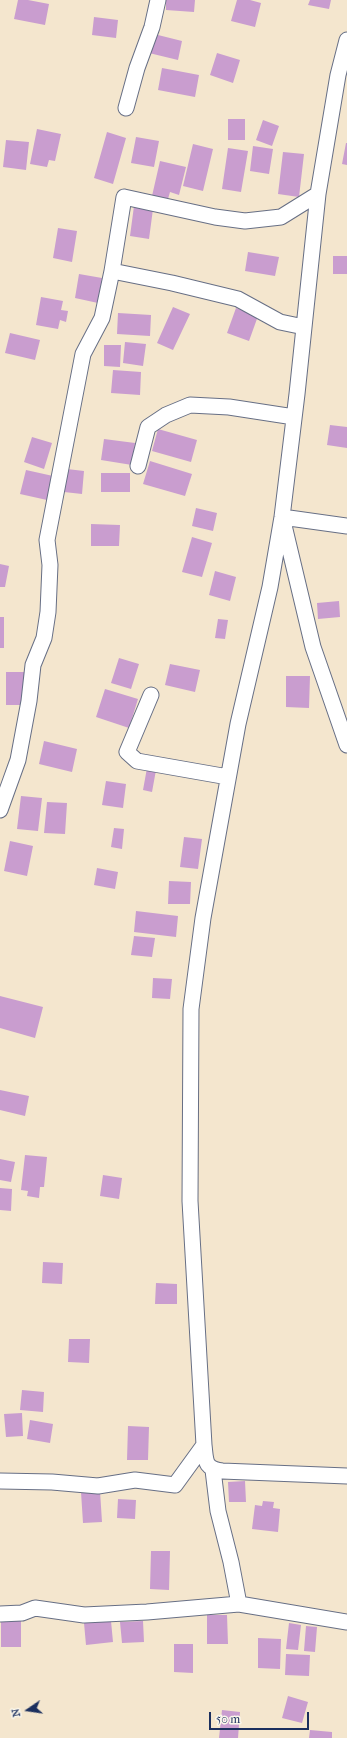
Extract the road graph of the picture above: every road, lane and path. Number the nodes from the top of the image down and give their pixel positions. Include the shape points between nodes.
1 (158, 0) edge
2 (347, 40) edge
3 (126, 108) dead end
4 (318, 194) junction
5 (112, 271) junction
6 (304, 327) junction
7 (294, 417) junction
8 (138, 466) dead end
9 (282, 517) junction
10 (347, 526) edge
11 (151, 695) dead end
12 (347, 744) edge
13 (228, 777) junction
14 (0, 810) edge
15 (204, 1445) junction
16 (213, 1470) junction
17 (347, 1476) edge
18 (0, 1481) edge
19 (239, 1604) junction
20 (0, 1614) edge
21 (347, 1622) edge

1 - 3 street
2 - 4 street via 338,75
4 - 5 street via 280,217 245,220 215,218 124,198
4 - 6 street
5 - 6 street via 238,299 280,322
5 - 14 street via 102,318 83,354 47,540 50,565 44,638 33,665 18,760
6 - 7 street
7 - 8 street via 190,404 148,427
7 - 9 street
9 - 10 street
9 - 12 street via 313,647
9 - 13 street via 270,587
11 - 13 street via 127,752 137,761
13 - 15 street via 203,918 191,1009 190,1201
15 - 16 street via 206,1463
15 - 18 street via 175,1485 135,1480 98,1486
16 - 17 street
16 - 19 street via 218,1511
19 - 20 street via 84,1615 35,1608 22,1613
19 - 21 street

